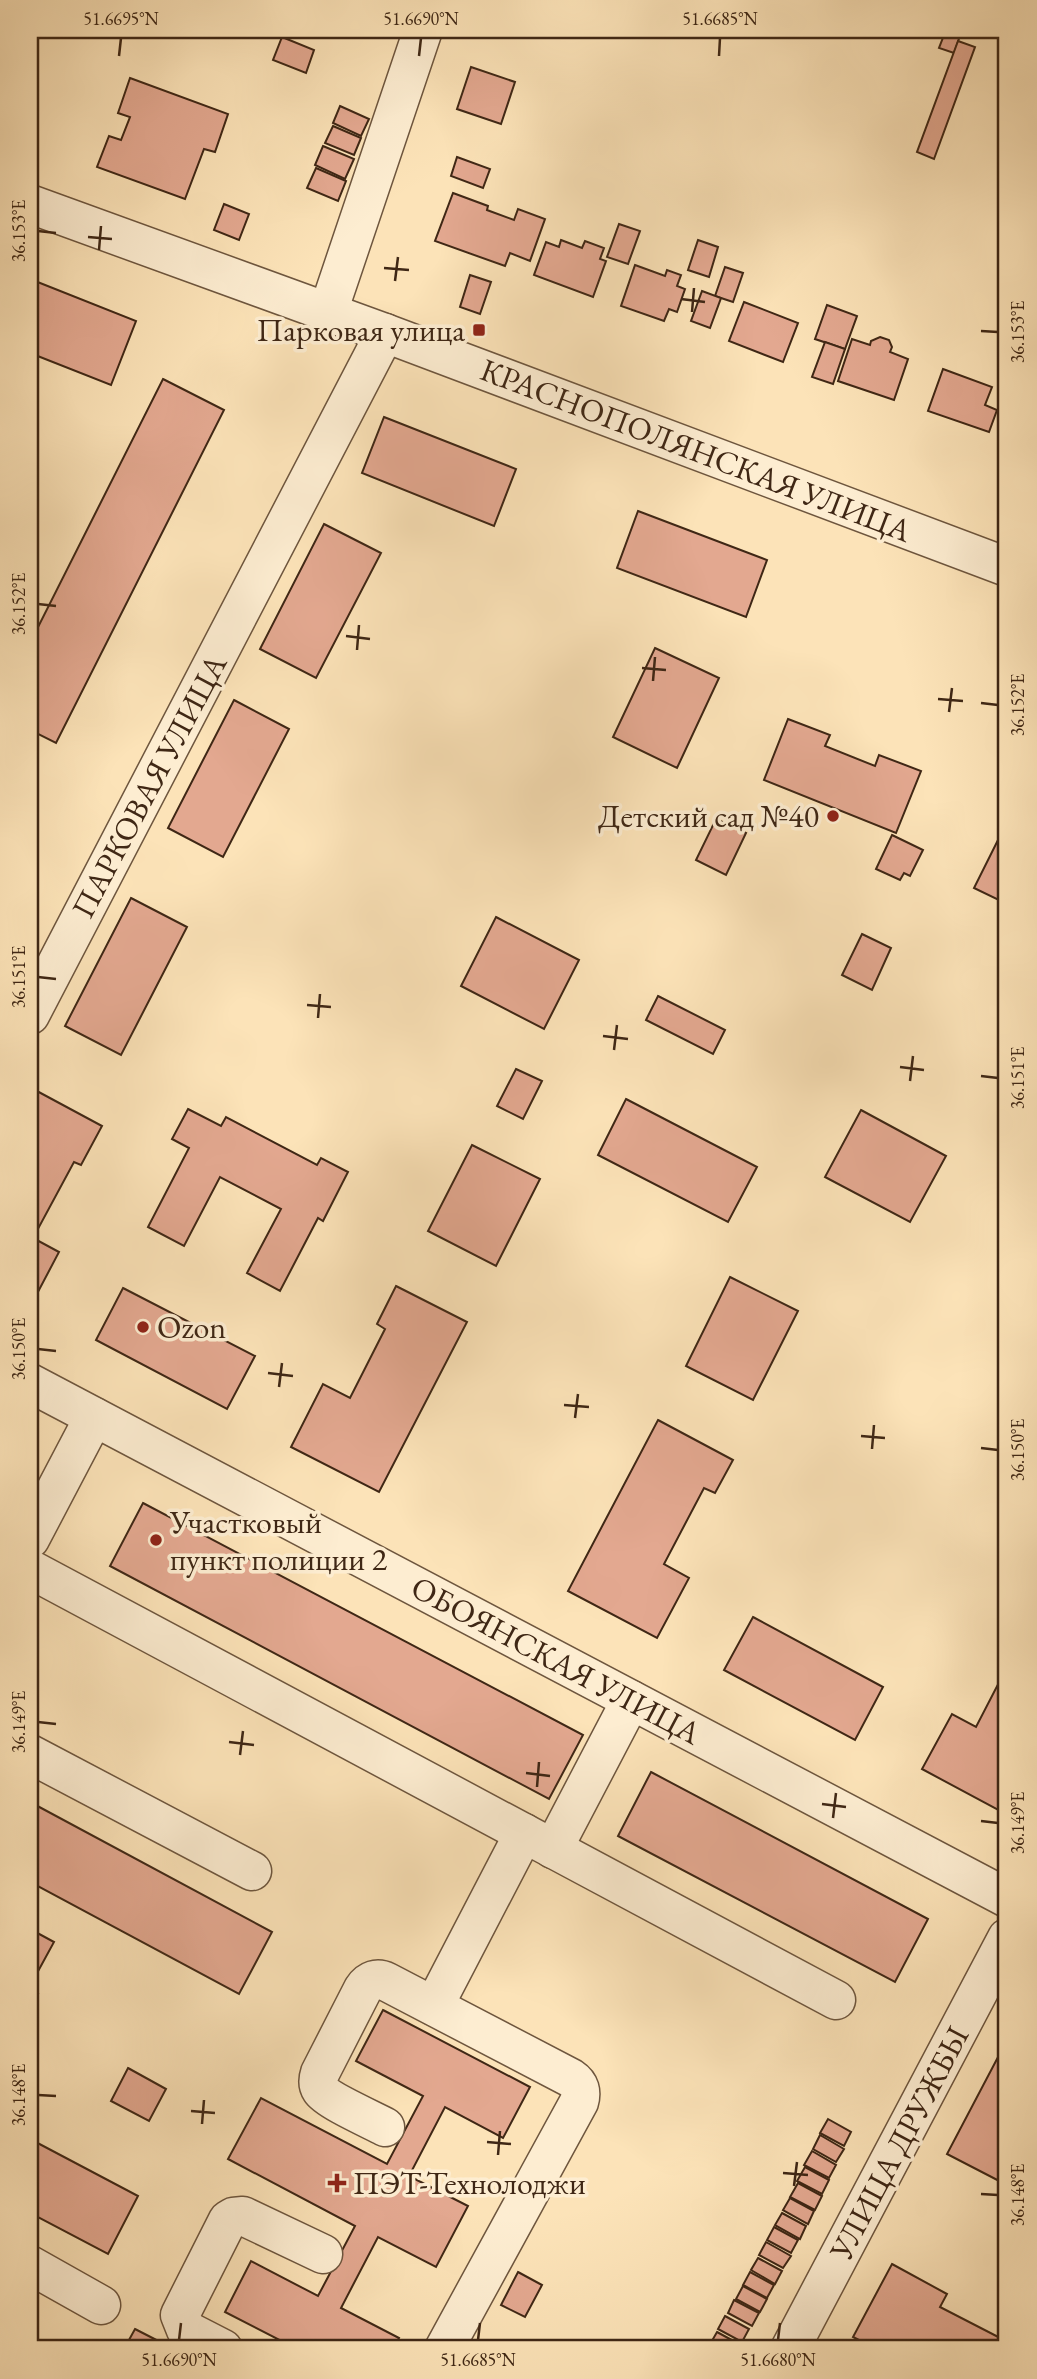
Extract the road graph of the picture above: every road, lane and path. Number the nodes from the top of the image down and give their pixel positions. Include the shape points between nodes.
1 (423, 30) edge
2 (30, 204) edge
3 (328, 312) junction
4 (385, 333) junction
5 (1007, 567) edge
6 (30, 1015) edge
7 (30, 1383) edge
8 (94, 1417) junction
9 (30, 1539) edge
10 (30, 1569) edge
11 (631, 1700) junction
12 (30, 1754) edge
13 (538, 1841) junction
14 (252, 1871) dead end
15 (1007, 1898) edge
16 (1007, 1938) edge
17 (836, 2000) dead end
18 (435, 2007) junction
19 (385, 2127) dead end
20 (323, 2255) dead end
21 (30, 2265) edge
22 (101, 2305) dead end
23 (223, 2349) edge
24 (444, 2349) edge
25 (790, 2349) edge

1 - 3 street
2 - 3 street, КРАСНОПОЛЯНСКАЯ УЛИЦА
3 - 4 street, КРАСНОПОЛЯНСКАЯ УЛИЦА
4 - 5 street, КРАСНОПОЛЯНСКАЯ УЛИЦА
4 - 6 street, ПАРКОВАЯ УЛИЦА
7 - 8 street, ОБОЯНСКАЯ УЛИЦА
8 - 9 street
8 - 11 street, ОБОЯНСКАЯ УЛИЦА
10 - 13 street
11 - 13 street
11 - 15 street, ОБОЯНСКАЯ УЛИЦА
12 - 14 street
13 - 17 street
13 - 18 street
16 - 25 street, УЛИЦА ДРУЖБЫ
18 - 19 street via 382,1979 371,1981 320,2073 318,2084 324,2094
18 - 24 street via 571,2078 581,2091
20 - 23 street via 243,2216 228,2220 180,2315 186,2330
21 - 22 street

